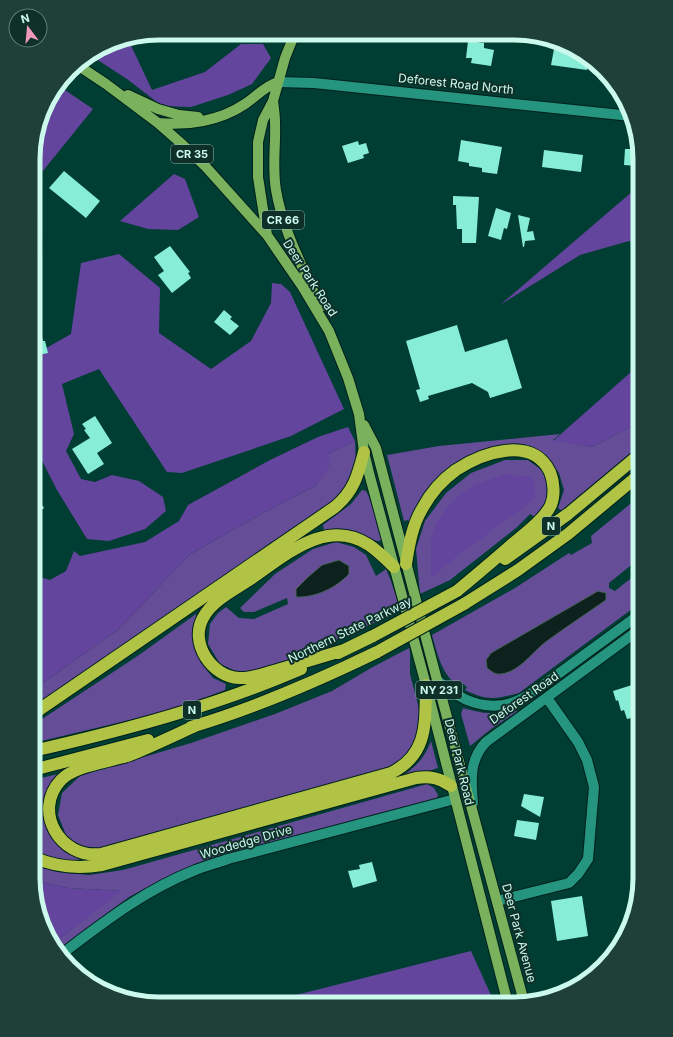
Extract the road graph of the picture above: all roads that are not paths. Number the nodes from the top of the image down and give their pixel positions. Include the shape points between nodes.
1 (292, 40) edge
2 (82, 68) edge
3 (278, 82) junction
4 (106, 84) junction
5 (273, 101) junction
6 (624, 113) edge
7 (212, 119) junction
8 (158, 123) junction
9 (267, 235) junction
10 (329, 331) junction
11 (361, 420) junction
12 (364, 452) junction
13 (633, 460) edge
14 (633, 480) edge
15 (400, 565) junction
16 (457, 591) junction
17 (633, 619) edge
18 (633, 634) edge
19 (344, 650) junction
20 (431, 682) junction
21 (547, 698) junction
22 (40, 709) edge
23 (197, 725) junction
24 (40, 749) edge
25 (40, 768) edge
26 (451, 786) junction
27 (455, 799) junction
28 (474, 816) junction
29 (40, 859) edge
30 (489, 872) joint
31 (497, 901) junction
32 (65, 951) edge
33 (506, 997) edge
34 (523, 997) edge

1 - 3 main road, CR 66
2 - 4 main road, Deer Park Road / CR 35
3 - 5 main road, CR 66
3 - 6 street, Deforest Road North via 314,83
3 - 7 main road via 268,85 232,112
4 - 7 main road via 158,109 179,115
4 - 8 main road, Deer Park Road / CR 35
5 - 9 main road, CR 66 via 263,120 258,142 258,177
5 - 10 main road, CR 66 via 275,180 279,208 293,248 313,289
7 - 8 main road
8 - 9 main road, Deer Park Road / CR 35 via 206,167
9 - 10 main road, Deer Park Road / CR 35
10 - 11 main road, Deer Park Road / CR 35
11 - 12 main road, Deer Park Road / NY 231
11 - 15 main road, Deer Park Road / NY 231 via 376,448
12 - 15 main road, Deer Park Road / NY 231
12 - 22 highway via 352,489 342,502
13 - 16 highway, Northern State Parkway / N via 542,534
14 - 23 highway, N, bridge via 568,534 464,604 377,652 312,682
15 - 16 highway via 417,519 428,498 455,470 491,454 514,450 531,453 544,463 552,476 551,504 531,528
15 - 19 highway via 360,540 340,536 322,537 303,544 222,598 208,610 200,625 199,640 204,654 216,669 233,678 256,676
15 - 20 main road, Deer Park Road / NY 231
16 - 19 highway, Northern State Parkway / N, bridge
17 - 20 street, Deforest Road via 539,688 511,703 476,703 460,698
18 - 21 street, Deforest Road
19 - 24 highway, Northern State Parkway / N via 286,676 201,707
20 - 23 highway via 421,742 406,764 391,773 101,854 79,853 61,840 52,824 50,806 53,792 66,776 129,755
20 - 26 main road, Deer Park Road / NY 231
20 - 28 main road, Deer Park Road / NY 231
21 - 28 street, Deforest Road via 491,737 478,752 471,776
21 - 31 street via 578,742 591,774 594,787 588,860 568,883
23 - 25 highway, N
26 - 27 main road, Deer Park Road / NY 231
26 - 29 highway via 434,777 416,778 102,866 64,866
27 - 32 street, Woodedge Drive via 193,870 136,900
27 - 33 main road, Deer Park Road / NY 231
28 - 30 main road, Deer Park Road / NY 231
30 - 31 main road, Deer Park Avenue / NY 231
31 - 34 main road, Deer Park Avenue / NY 231

